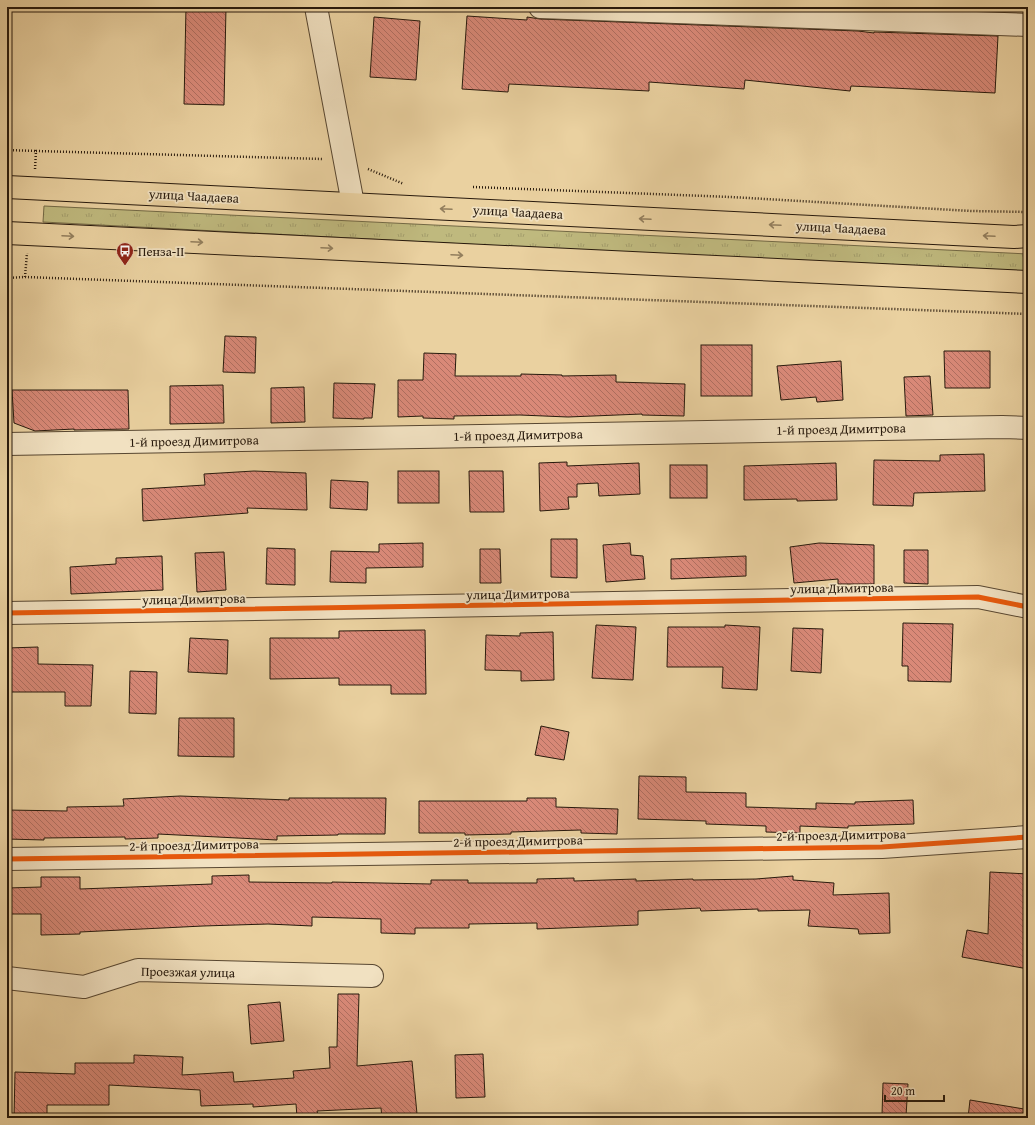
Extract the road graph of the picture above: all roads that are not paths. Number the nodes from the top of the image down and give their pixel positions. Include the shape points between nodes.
1 (316, 7) edge
2 (540, 7) edge
3 (1028, 26) edge
4 (7, 187) edge
5 (353, 204) junction
6 (7, 233) edge
7 (1028, 236) edge
8 (1028, 282) edge
9 (1028, 428) edge
10 (7, 444) edge
11 (1028, 607) edge
12 (7, 613) edge
13 (1028, 837) edge
14 (7, 858) edge
15 (372, 976) dead end
16 (7, 978) edge

1 - 5 street
2 - 3 street
4 - 5 main road, улица Чаадаева
7 -> 5 main road, улица Чаадаева
6 -> 8 main road
9 - 10 street, 1-й проезд Димитрова
11 - 12 street, улица Димитрова via 978,597
13 - 14 street, 2-й проезд Димитрова via 882,847
15 - 16 street, Проезжая улица via 138,970 84,987

